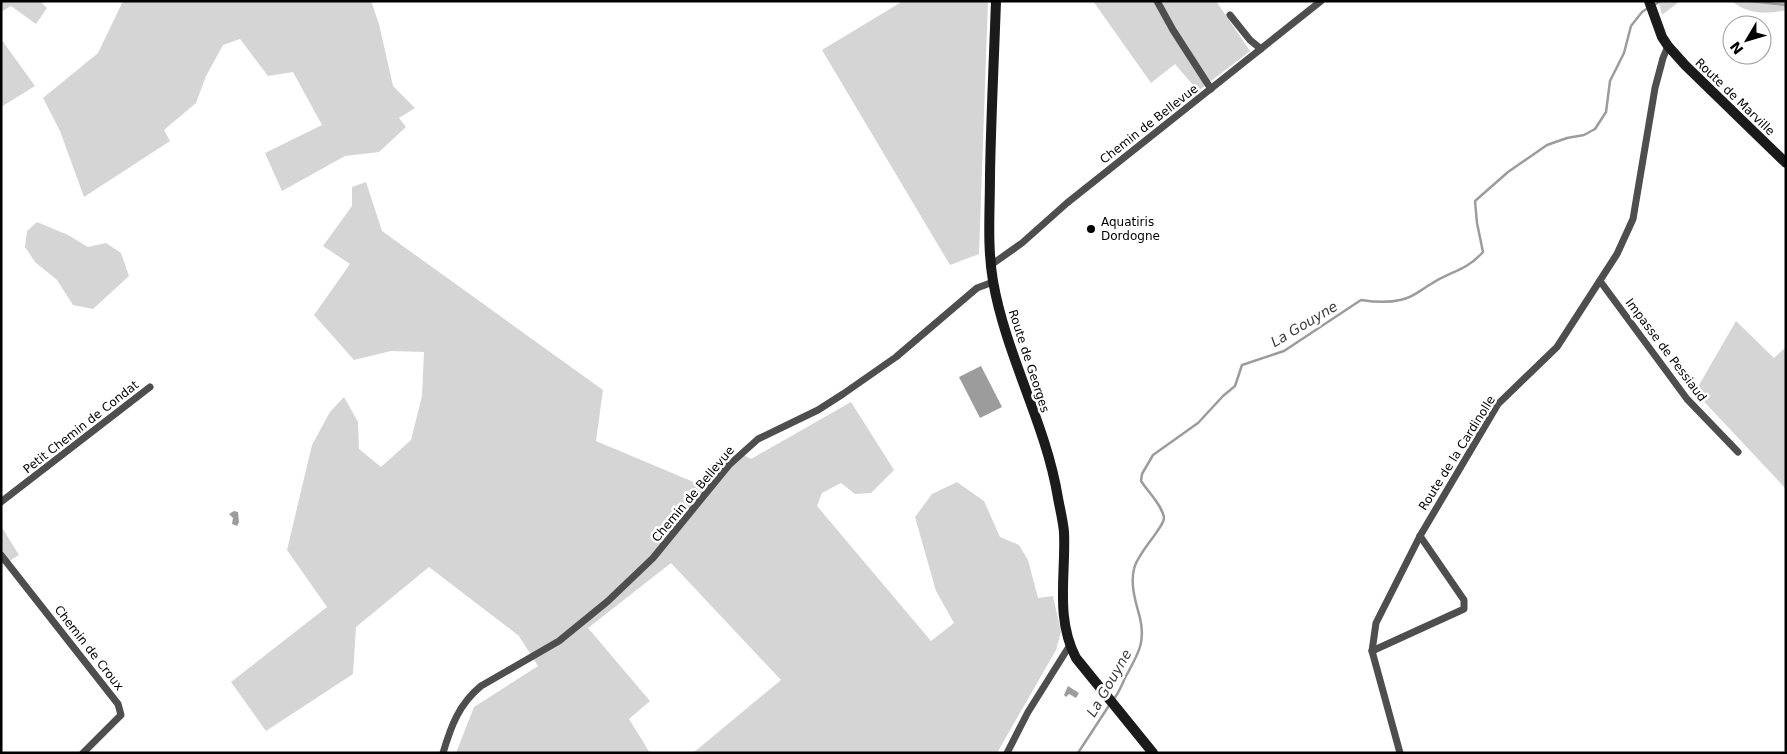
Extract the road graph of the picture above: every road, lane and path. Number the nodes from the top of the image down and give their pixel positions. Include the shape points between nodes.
1 (996, 1) edge
2 (1157, 1) edge
3 (1321, 1) edge
4 (1650, 2) edge
5 (1230, 15) dead end
6 (1668, 46) junction
7 (1261, 49) junction
8 (1211, 89) junction
9 (1786, 163) edge
10 (991, 265) junction
11 (1600, 281) junction
12 (993, 282) junction
13 (150, 387) dead end
14 (1738, 452) dead end
15 (1, 502) edge
16 (1420, 536) junction
17 (1, 555) edge
18 (1070, 645) junction
19 (1372, 652) junction
20 (83, 753) edge
21 (443, 753) edge
22 (1007, 753) edge
23 (1153, 753) edge
24 (1400, 753) edge

1 - 10 street, Route de Georges via 991,119
2 - 8 street
3 - 7 street, Chemin de Bellevue
4 - 6 street, Route de Marville
5 - 7 street
6 - 9 street, Route de Marville
6 - 11 street, Route de la Cardinolle via 1656,88 1632,219 1626,237
7 - 8 street, Chemin de Bellevue
8 - 10 street, Chemin de Bellevue
10 - 12 street, Route de Georges
11 - 14 street, Impasse de Pessiaud via 1687,399
11 - 16 street, Route de la Cardinolle via 1556,347 1498,404
12 - 18 street, Route de Georges via 1010,347 1054,476 1064,532 1062,588 1065,629
12 - 21 street, Chemin de Bellevue via 977,288 896,357 858,384 818,410 758,438 747,447 710,487 673,537 608,601 566,636 471,694 457,714
13 - 15 street, Petit Chemin de Condat
16 - 19 street, Route de la Cardinolle via 1376,623
16 - 19 street via 1464,600 1464,609
17 - 20 street, Chemin de Croux via 121,710 115,723
18 - 22 street via 1028,712
18 - 23 street, Route de Georges via 1076,658
19 - 24 street, Route de la Cardinolle

